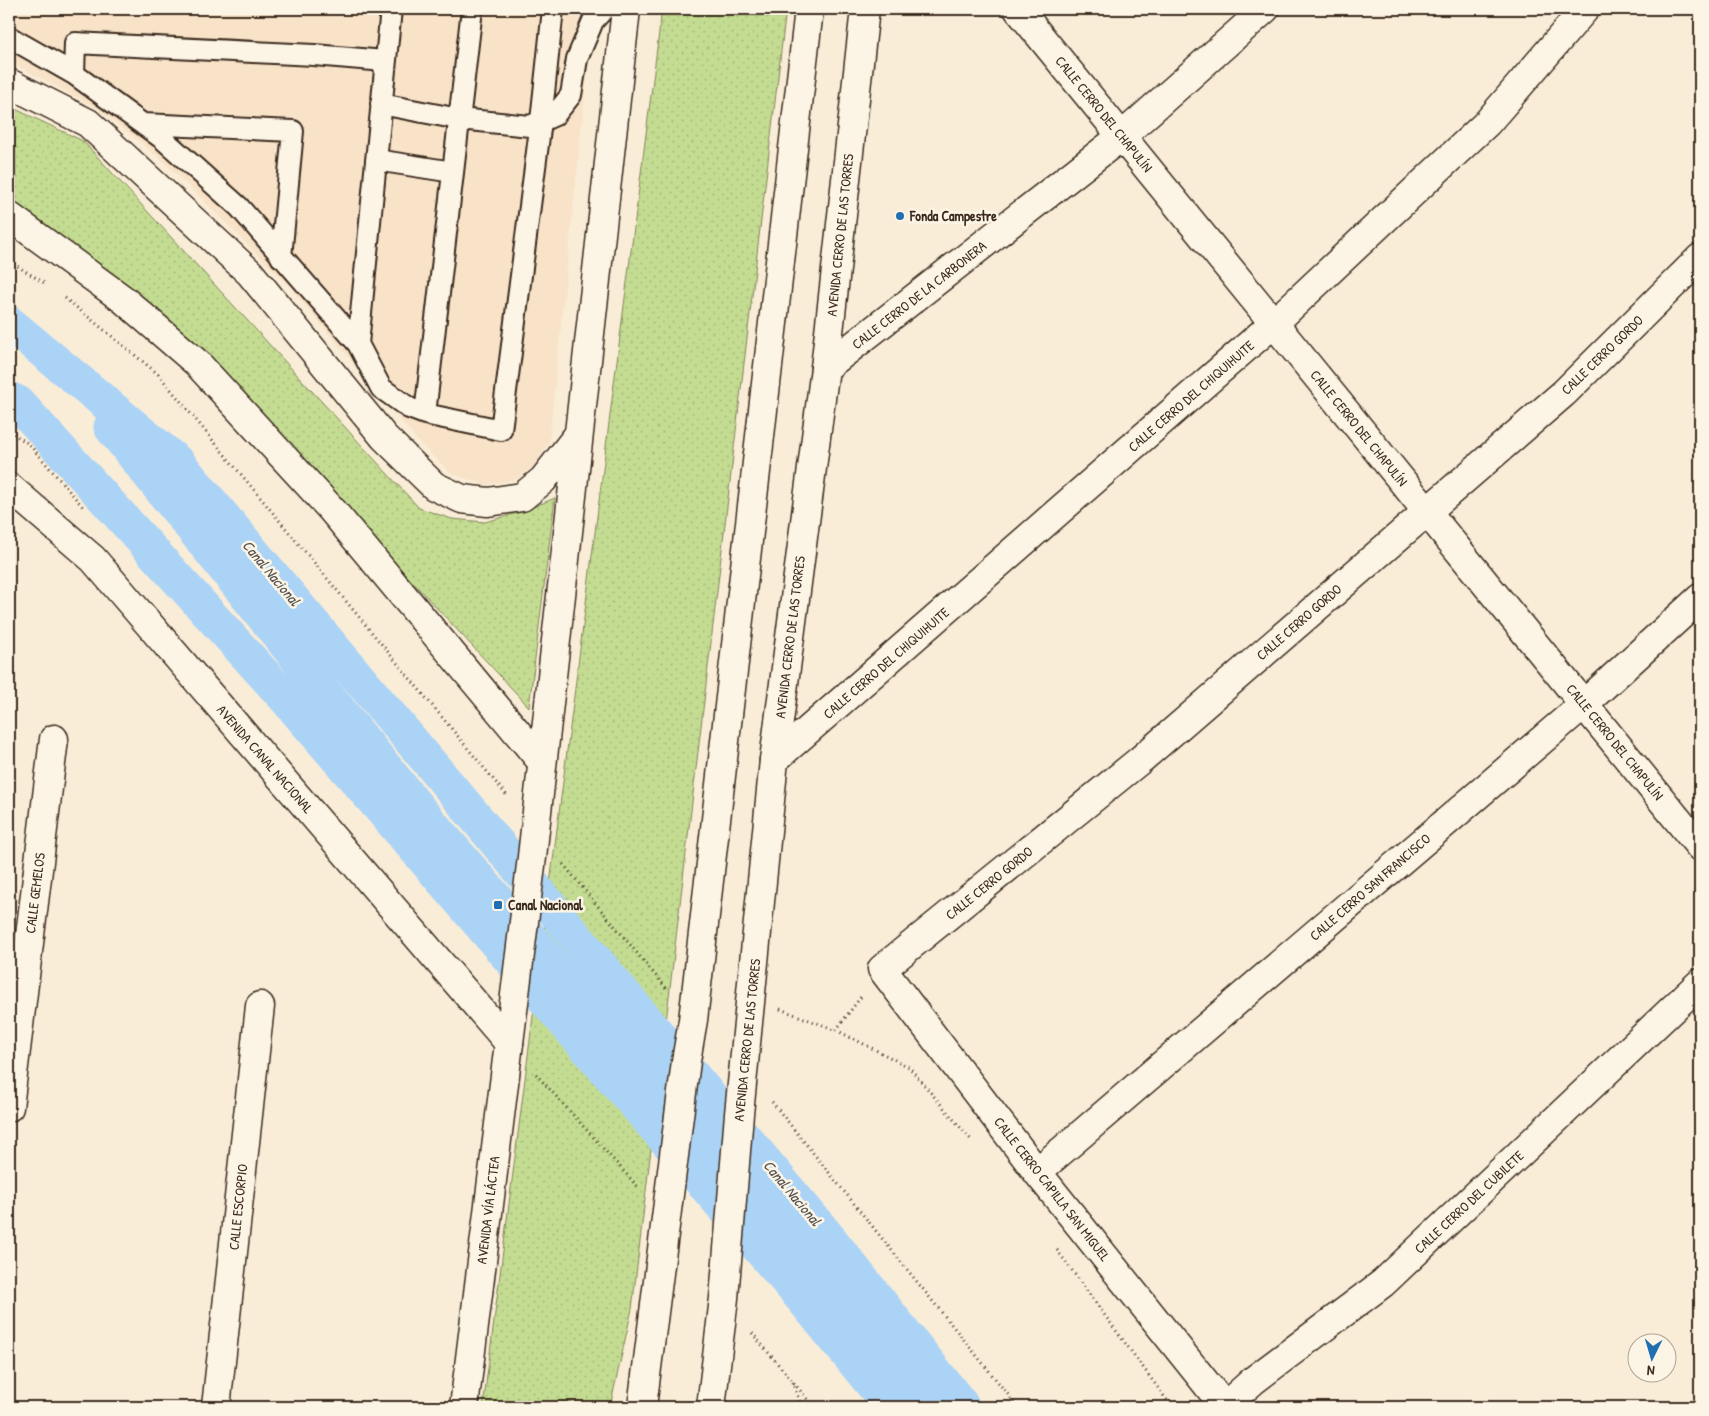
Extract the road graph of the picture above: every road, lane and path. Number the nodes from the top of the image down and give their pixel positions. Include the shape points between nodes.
1 (391, 9) edge
2 (472, 9) edge
3 (553, 9) edge
4 (604, 9) edge
5 (626, 9) edge
6 (809, 9) edge
7 (1018, 9) edge
8 (1265, 9) edge
9 (1585, 9) edge
10 (869, 13) edge
11 (9, 37) edge
12 (385, 61) junction
13 (74, 74) junction
14 (9, 83) edge
15 (381, 104) junction
16 (459, 118) junction
17 (541, 121) junction
18 (143, 124) junction
19 (1122, 136) junction
20 (376, 160) junction
21 (454, 172) junction
22 (9, 216) edge
23 (281, 256) junction
24 (1700, 258) edge
25 (1274, 323) junction
26 (358, 344) junction
27 (825, 368) junction
28 (425, 414) junction
29 (578, 435) junction
30 (9, 487) edge
31 (1427, 511) junction
32 (1700, 598) edge
33 (1584, 704) junction
34 (54, 739) dead end
35 (774, 760) junction
36 (542, 762) junction
37 (1700, 847) edge
38 (882, 969) junction
39 (1700, 983) edge
40 (751, 999) junction
41 (260, 1006) dead end
42 (836, 1030) junction
43 (508, 1043) junction
44 (9, 1107) edge
45 (976, 1146) dead end
46 (1037, 1172) junction
47 (1052, 1244) dead end
48 (790, 1379) dead end
49 (216, 1407) edge
50 (464, 1407) edge
51 (642, 1407) edge
52 (711, 1407) edge
53 (802, 1407) edge
54 (1172, 1407) edge
55 (1225, 1407) edge

1 - 12 lane
2 - 16 lane
3 - 17 lane
4 - 17 lane via 593,21 578,59 571,95 555,116
5 - 29 street
6 - 51 street via 693,1020
7 - 19 street, CALLE CERRO DEL CHAPULÍN
8 - 19 street, CALLE CERRO DE LA CARBONERA
9 - 25 street, CALLE CERRO DEL CHIQUIHUITE via 1487,123
10 - 27 street, AVENIDA CERRO DE LAS TORRES
11 - 13 lane
12 - 13 lane via 304,54 75,44
12 - 15 lane
13 - 18 lane
14 - 29 street via 88,123 250,273 384,436 434,486 462,499 488,502 522,497 543,480
15 - 16 lane
15 - 20 lane
16 - 17 lane via 530,126
16 - 21 lane
17 - 28 lane via 501,430
18 - 23 lane via 239,208
18 - 23 lane via 293,131
19 - 25 street, CALLE CERRO DEL CHAPULÍN
19 - 27 street, CALLE CERRO DE LA CARBONERA
20 - 21 lane
20 - 26 lane
21 - 28 lane
22 - 36 street via 124,300 197,363 332,510
23 - 26 lane
24 - 31 street, CALLE CERRO GORDO via 1564,393
25 - 31 street, CALLE CERRO DEL CHAPULÍN
25 - 35 street, CALLE CERRO DEL CHIQUIHUITE
26 - 28 lane via 381,388
27 - 35 street, AVENIDA CERRO DE LAS TORRES
29 - 36 street
30 - 43 street, AVENIDA CANAL NACIONAL via 93,559
31 - 33 street, CALLE CERRO DEL CHAPULÍN
31 - 38 street, CALLE CERRO GORDO via 1140,760
32 - 33 street, CALLE CERRO SAN FRANCISCO
33 - 37 street, CALLE CERRO DEL CHAPULÍN
33 - 46 street, CALLE CERRO SAN FRANCISCO
34 - 44 street, CALLE GEMELOS
35 - 40 street, AVENIDA CERRO DE LAS TORRES
36 - 43 street, AVENIDA VÍA LÁCTEA
38 - 42 path
38 - 46 street, CALLE CERRO CAPILLA SAN MIGUEL
39 - 55 street, CALLE CERRO DEL CUBILETE via 1383,1283 1254,1380
40 - 42 path
40 - 52 street, AVENIDA CERRO DE LAS TORRES
41 - 49 street, CALLE ESCORPIO
42 - 45 path via 909,1067
43 - 50 street, AVENIDA VÍA LÁCTEA
46 - 55 street, CALLE CERRO CAPILLA SAN MIGUEL
47 - 54 path
48 - 53 path

